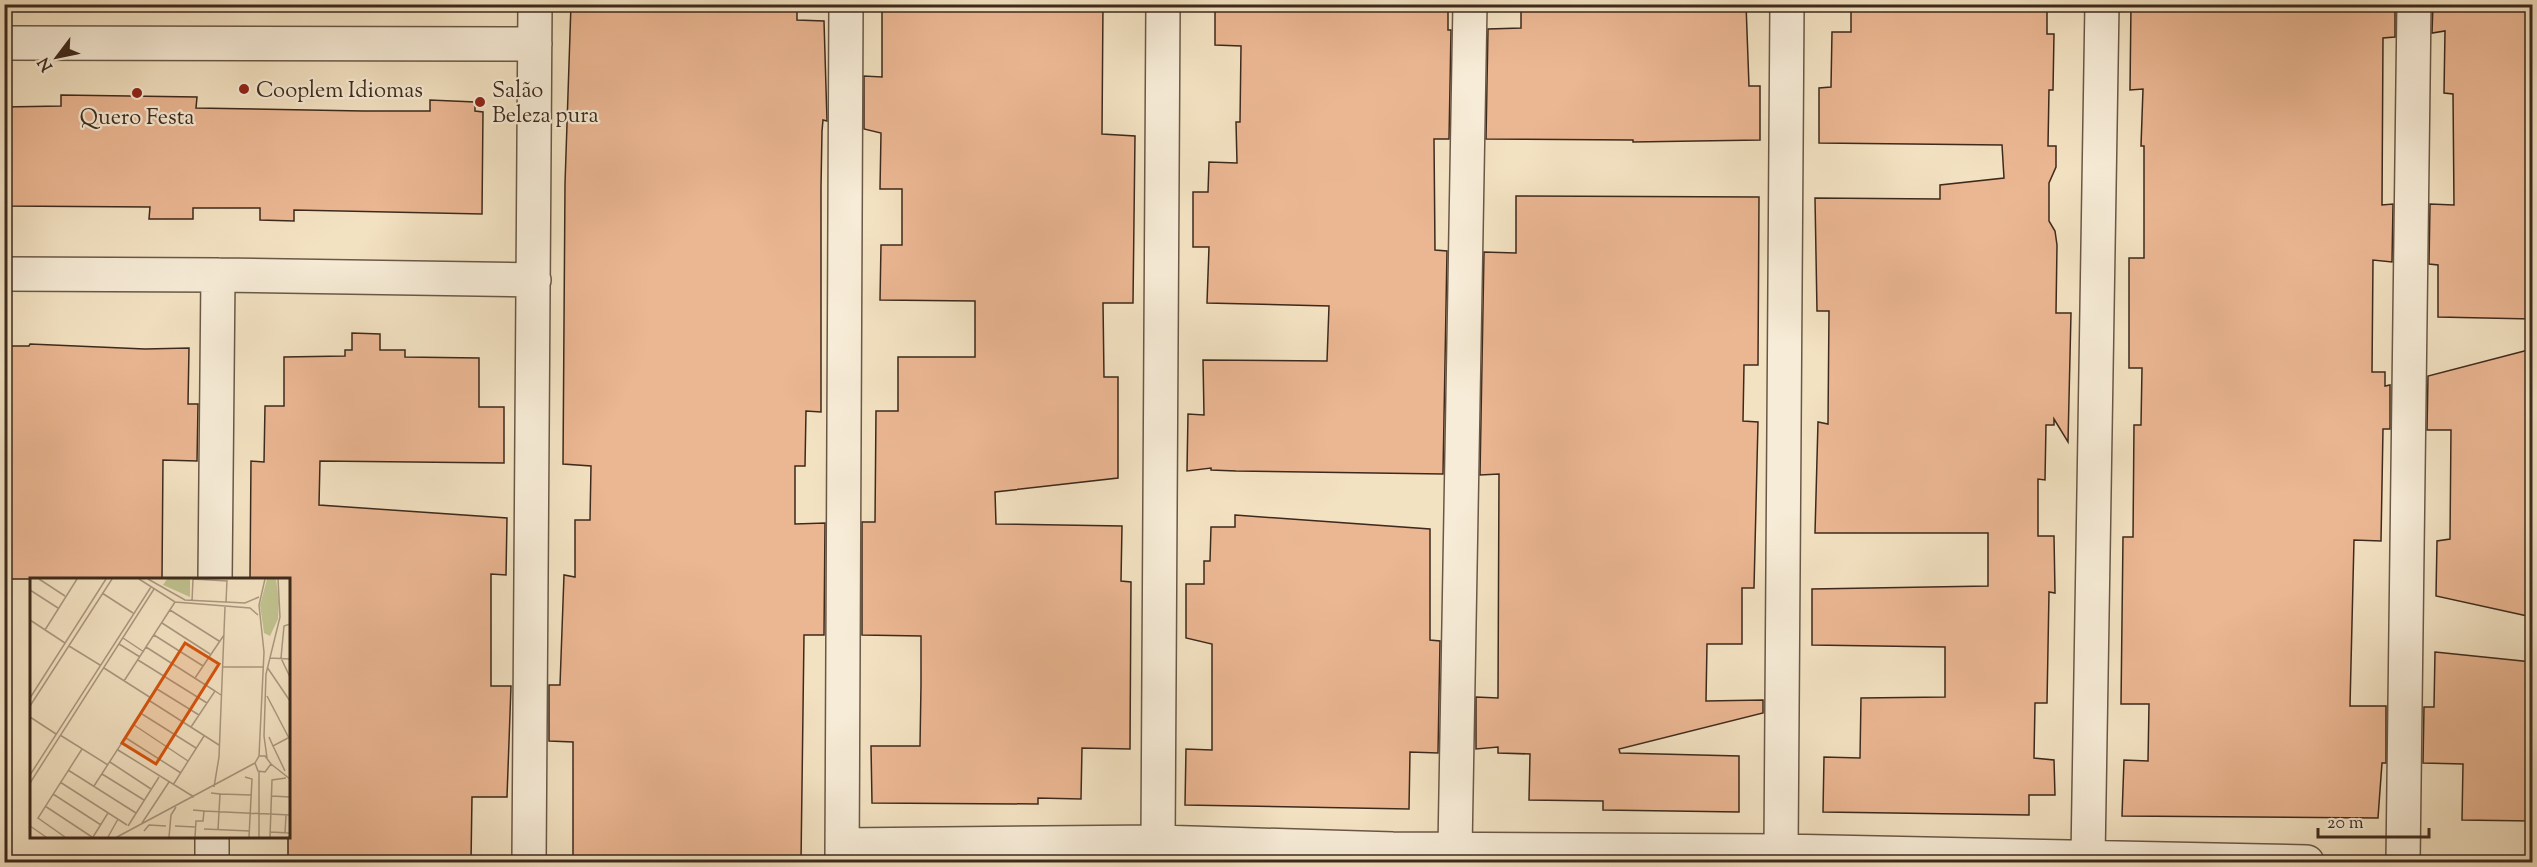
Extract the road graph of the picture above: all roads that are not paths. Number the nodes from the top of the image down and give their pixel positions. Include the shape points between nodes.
1 (535, 4) edge
2 (846, 4) edge
3 (1163, 4) edge
4 (1470, 4) edge
5 (1786, 4) edge
6 (2102, 4) edge
7 (2414, 4) edge
8 (4, 42) edge
9 (535, 45) junction
10 (4, 274) edge
11 (218, 274) junction
12 (534, 280) junction
13 (215, 578) edge
14 (212, 837) edge
15 (1158, 842) junction
16 (1455, 849) junction
17 (1781, 851) junction
18 (842, 854) edge
19 (1393, 856) edge
20 (2088, 858) junction
21 (2150, 860) edge
22 (212, 862) edge
23 (529, 862) edge
24 (2307, 862) edge
25 (2403, 862) edge

1 - 9 street
2 - 18 street
3 - 15 street
4 - 16 street
5 - 17 street
6 - 20 street
7 - 25 street
8 - 9 street
9 - 12 street
10 - 11 street
11 - 12 street
11 - 13 street
12 - 23 street
14 - 22 street
15 - 18 street
15 - 19 street
16 - 17 street
16 - 19 street
17 - 20 street
20 - 21 street
21 - 24 street

